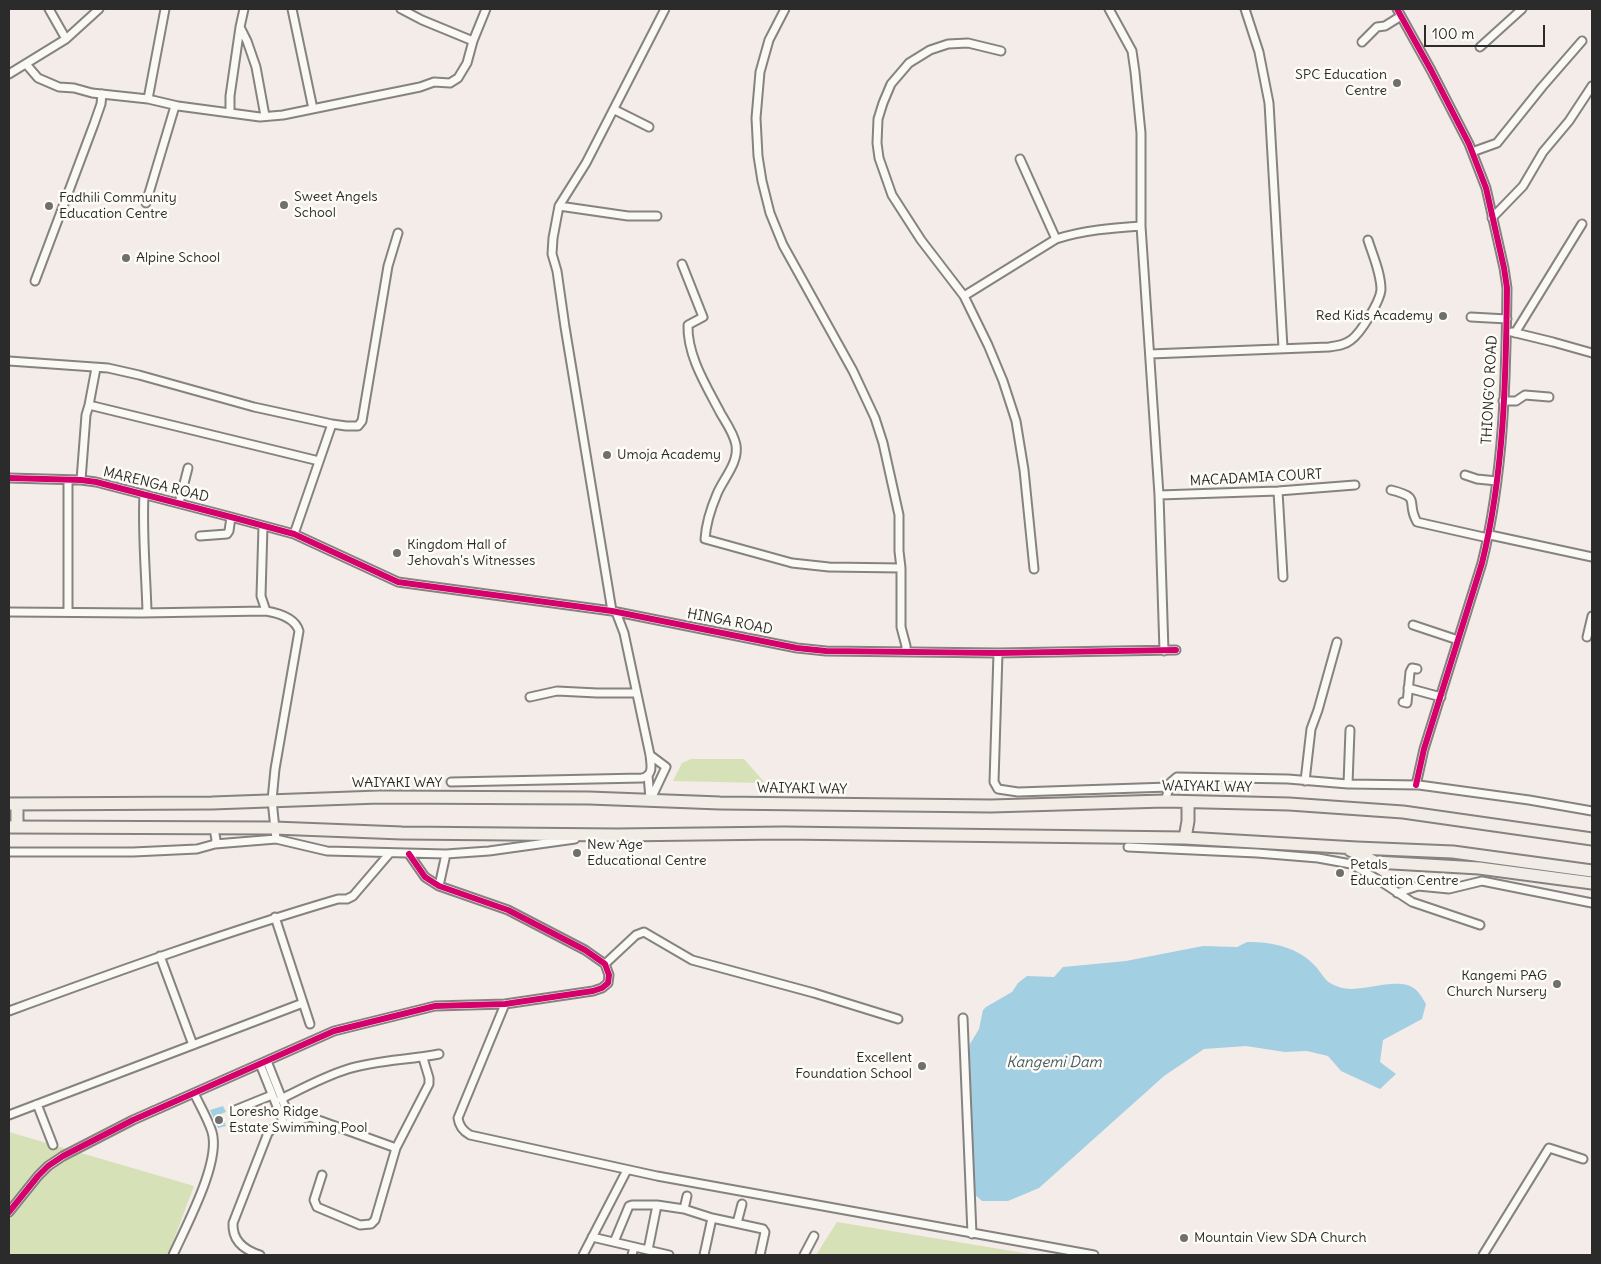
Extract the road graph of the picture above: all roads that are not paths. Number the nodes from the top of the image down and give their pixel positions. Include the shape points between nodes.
1 (49, 9) edge
2 (99, 9) edge
3 (165, 9) edge
4 (244, 9) edge
5 (292, 9) edge
6 (401, 9) edge
7 (486, 9) edge
8 (666, 9) edge
9 (785, 9) edge
10 (1109, 9) edge
11 (1245, 9) edge
12 (1522, 9) edge
13 (1400, 11) edge
14 (240, 27) junction
15 (66, 39) junction
16 (473, 41) junction
17 (1582, 41) dead end
18 (1362, 42) dead end
19 (1480, 47) dead end
20 (1001, 51) dead end
21 (26, 64) junction
22 (9, 74) edge
23 (1592, 86) edge
24 (102, 94) junction
25 (148, 99) junction
26 (175, 106) junction
27 (313, 109) junction
28 (615, 110) junction
29 (230, 113) junction
30 (266, 116) junction
31 (649, 127) dead end
32 (1472, 152) junction
33 (1020, 159) dead end
34 (146, 203) dead end
35 (559, 206) junction
36 (657, 216) dead end
37 (1492, 218) junction
38 (1582, 224) dead end
39 (1141, 226) junction
40 (398, 233) dead end
41 (1056, 239) junction
42 (1368, 240) dead end
43 (682, 264) dead end
44 (34, 281) dead end
45 (964, 296) junction
46 (1471, 317) dead end
47 (1507, 319) junction
48 (1506, 332) junction
49 (1515, 333) junction
50 (1283, 348) junction
51 (1592, 353) edge
52 (1150, 354) junction
53 (9, 361) edge
54 (96, 368) junction
55 (1549, 397) dead end
56 (1502, 402) junction
57 (89, 405) junction
58 (332, 424) junction
59 (319, 461) junction
60 (188, 468) dead end
61 (1465, 475) dead end
62 (9, 478) edge
63 (68, 480) junction
64 (81, 480) junction
65 (1497, 481) junction
66 (1355, 485) dead end
67 (1391, 490) dead end
68 (1278, 491) junction
69 (144, 494) junction
70 (1159, 495) junction
71 (179, 503) junction
72 (231, 516) junction
73 (263, 526) junction
74 (294, 534) junction
75 (200, 536) dead end
76 (1489, 537) junction
77 (1592, 557) edge
78 (901, 568) junction
79 (1034, 569) dead end
80 (1283, 577) dead end
81 (266, 611) junction
82 (9, 612) edge
83 (68, 612) junction
84 (147, 612) junction
85 (614, 612) junction
86 (1592, 616) edge
87 (1413, 625) dead end
88 (1587, 637) dead end
89 (1458, 640) junction
90 (1337, 642) dead end
91 (1176, 650) dead end
92 (1164, 651) junction
93 (906, 652) junction
94 (998, 654) junction
95 (1417, 669) dead end
96 (1408, 688) junction
97 (636, 692) junction
98 (530, 696) dead end
99 (1441, 698) junction
100 (1403, 702) dead end
101 (1350, 730) dead end
102 (650, 755) junction
103 (648, 775) junction
104 (1305, 781) junction
105 (451, 782) dead end
106 (1348, 784) junction
107 (1416, 785) junction
108 (1168, 787) junction
109 (1018, 792) junction
110 (272, 800) junction
111 (650, 801) junction
112 (1165, 801) junction
113 (1188, 802) junction
114 (13, 804) edge
115 (1018, 806) junction
116 (1592, 811) edge
117 (13, 827) edge
118 (214, 828) junction
119 (275, 834) junction
120 (617, 835) junction
121 (1592, 836) edge
122 (1185, 838) junction
123 (215, 844) junction
124 (1128, 847) dead end
125 (1344, 848) junction
126 (9, 852) edge
127 (389, 854) junction
128 (409, 854) junction
129 (446, 854) junction
130 (1592, 871) edge
131 (1592, 883) edge
132 (439, 886) junction
133 (1398, 893) junction
134 (1592, 903) edge
135 (275, 917) junction
136 (1480, 925) dead end
137 (160, 956) junction
138 (604, 964) junction
139 (302, 1003) junction
140 (505, 1004) junction
141 (9, 1011) edge
142 (963, 1018) dead end
143 (898, 1019) dead end
144 (310, 1024) dead end
145 (193, 1045) junction
146 (439, 1054) dead end
147 (422, 1058) junction
148 (263, 1062) junction
149 (194, 1093) junction
150 (272, 1095) junction
151 (282, 1099) junction
152 (37, 1104) junction
153 (234, 1110) dead end
154 (9, 1115) edge
155 (287, 1123) junction
156 (53, 1145) dead end
157 (396, 1148) junction
158 (1583, 1159) dead end
159 (627, 1170) junction
160 (322, 1174) dead end
161 (687, 1196) dead end
162 (742, 1204) dead end
163 (657, 1205) junction
164 (684, 1209) junction
165 (9, 1212) edge
166 (712, 1218) junction
167 (737, 1223) junction
168 (972, 1234) junction
169 (592, 1236) junction
170 (814, 1236) dead end
171 (614, 1242) junction
172 (634, 1247) junction
173 (648, 1250) junction
174 (174, 1255) edge
175 (260, 1255) edge
176 (582, 1255) edge
177 (632, 1255) edge
178 (669, 1255) edge
179 (704, 1255) edge
180 (760, 1255) edge
181 (804, 1255) edge
182 (1094, 1255) edge
183 (1483, 1255) edge

1 - 15 street
2 - 15 street
3 - 25 street
4 - 14 street
5 - 27 street
6 - 16 street
7 - 16 street
8 - 28 street
9 - 78 street via 769,40 760,72 756,118 762,181 783,245 853,371 875,418 890,468 899,515
10 - 39 street via 1132,51 1136,72 1141,133
11 - 50 street via 1259,52 1269,103
12 - 19 street
13 - 18 street
13 - 32 street, THIONG'O ROAD
14 - 29 street
14 - 30 street via 256,67
15 - 21 street
16 - 27 street via 467,63 458,78 450,83 434,82
17 - 32 street via 1497,143
20 - 45 street via 968,43 948,44 930,50 910,63 891,84 876,132 879,158 892,195 921,240
21 - 22 street
21 - 24 street via 38,78 59,87
23 - 37 street via 1543,152 1523,186
24 - 25 street
24 - 44 street via 94,124
25 - 26 street
26 - 29 street
26 - 34 street
27 - 30 street
28 - 31 street
28 - 35 street
29 - 30 street
32 - 37 street, THIONG'O ROAD via 1486,188
33 - 41 street
35 - 36 street via 628,216
35 - 85 street via 552,254
37 - 47 street, THIONG'O ROAD via 1507,288
38 - 49 street
39 - 41 street via 1108,228
39 - 52 street
40 - 58 street via 388,266 362,421 358,426
41 - 45 street
42 - 50 street via 1381,291 1360,331 1341,345
43 - 78 street via 703,317 688,325 691,349 736,446 734,460 717,493 705,539 792,563
45 - 79 street via 1003,381 1016,421 1027,490
46 - 47 street
47 - 48 street, THIONG'O ROAD
48 - 49 street
48 - 56 street, THIONG'O ROAD
49 - 51 street
50 - 52 street
52 - 70 street
53 - 54 street
54 - 57 street
54 - 58 street via 139,375 254,407
55 - 56 street via 1525,396 1516,401
56 - 65 street, THIONG'O ROAD
57 - 59 street
57 - 64 street
58 - 59 street
59 - 74 street
60 - 71 street
61 - 65 street
62 - 63 street, MARENGA ROAD
63 - 64 street, MARENGA ROAD
63 - 83 street
64 - 69 street, MARENGA ROAD
65 - 76 street, THIONG'O ROAD
66 - 68 street, MACADAMIA COURT
67 - 76 street via 1407,494 1418,522
68 - 70 street, MACADAMIA COURT
68 - 80 street
69 - 71 street, MARENGA ROAD
69 - 84 street via 142,524
70 - 92 street
71 - 72 street, MARENGA ROAD
72 - 73 street, MARENGA ROAD
72 - 75 street via 227,534
73 - 74 street, MARENGA ROAD
73 - 81 street via 261,596
74 - 85 street, HINGA ROAD via 398,582
76 - 77 street
76 - 89 street, THIONG'O ROAD
78 - 93 street via 900,627
81 - 84 street
81 - 110 street via 293,621 299,635
82 - 83 street
83 - 84 street
85 - 93 street, HINGA ROAD via 797,648
85 - 97 street via 624,633
86 - 88 street
87 - 89 street
89 - 99 street, THIONG'O ROAD
90 - 104 street via 1311,729
91 - 92 street, HINGA ROAD
92 - 94 street, HINGA ROAD
93 - 94 street, HINGA ROAD
94 - 109 street via 994,782 998,789
95 - 96 street via 1412,668
96 - 99 street
96 - 100 street via 1407,703
97 - 98 street via 557,691
97 - 102 street
99 - 107 street, THIONG'O ROAD
101 - 106 street
102 - 103 street via 651,771
102 - 111 street via 666,767
103 - 105 street via 642,778
103 - 111 street
104 - 106 street
104 - 108 street via 1177,777
106 - 107 street
107 - 116 street
108 - 109 street
108 - 112 street
109 - 115 street
110 - 111 highway, WAIYAKI WAY via 379,797
110 - 114 highway, WAIYAKI WAY
110 - 119 street
111 - 115 highway, WAIYAKI WAY
112 - 113 highway, WAIYAKI WAY
112 - 115 highway, WAIYAKI WAY
113 - 121 highway, WAIYAKI WAY via 1288,804 1403,812
113 - 122 highway
114 - 117 highway
117 - 118 highway
118 - 119 highway
118 - 123 street
119 - 120 highway
119 - 123 street
119 - 127 street via 320,850
120 - 122 highway via 783,833
120 - 129 street
122 - 125 highway
123 - 126 street via 197,849 133,852
124 - 133 street via 1318,858 1351,864
125 - 130 highway via 1453,852
125 - 131 highway via 1375,862 1479,868
127 - 128 street
127 - 135 street via 353,896
128 - 129 street
128 - 132 street via 425,877
129 - 132 street
132 - 138 street via 508,910 585,950
133 - 134 street via 1418,886 1449,889 1482,881
133 - 136 street via 1412,902
135 - 137 street
135 - 139 street
137 - 141 street
137 - 145 street
138 - 140 street via 609,980 602,988
138 - 143 street via 644,932 692,960
139 - 144 street
139 - 145 street
140 - 148 street via 434,1006 334,1031
140 - 159 street via 458,1124 470,1135
142 - 168 street
145 - 152 street
146 - 147 street
147 - 151 street via 348,1069
147 - 157 street via 429,1084
148 - 149 street
148 - 150 street
148 - 151 street
149 - 165 street via 63,1156 38,1176
149 - 174 street via 212,1131 213,1154 209,1172
150 - 153 street
150 - 155 street
151 - 155 street
152 - 154 street
152 - 156 street
155 - 157 street via 315,1118
155 - 175 street via 268,1133 233,1223 239,1244
157 - 160 street via 375,1220 371,1224 360,1225 314,1204
158 - 183 street via 1549,1148
159 - 168 street
159 - 169 street
161 - 164 street
162 - 167 street
163 - 164 street
163 - 171 street via 629,1206
163 - 173 street
164 - 166 street
166 - 167 street
166 - 179 street
167 - 180 street via 763,1229
168 - 182 street
169 - 171 street
169 - 176 street
170 - 181 street
171 - 172 street
172 - 173 street
172 - 177 street
173 - 178 street

